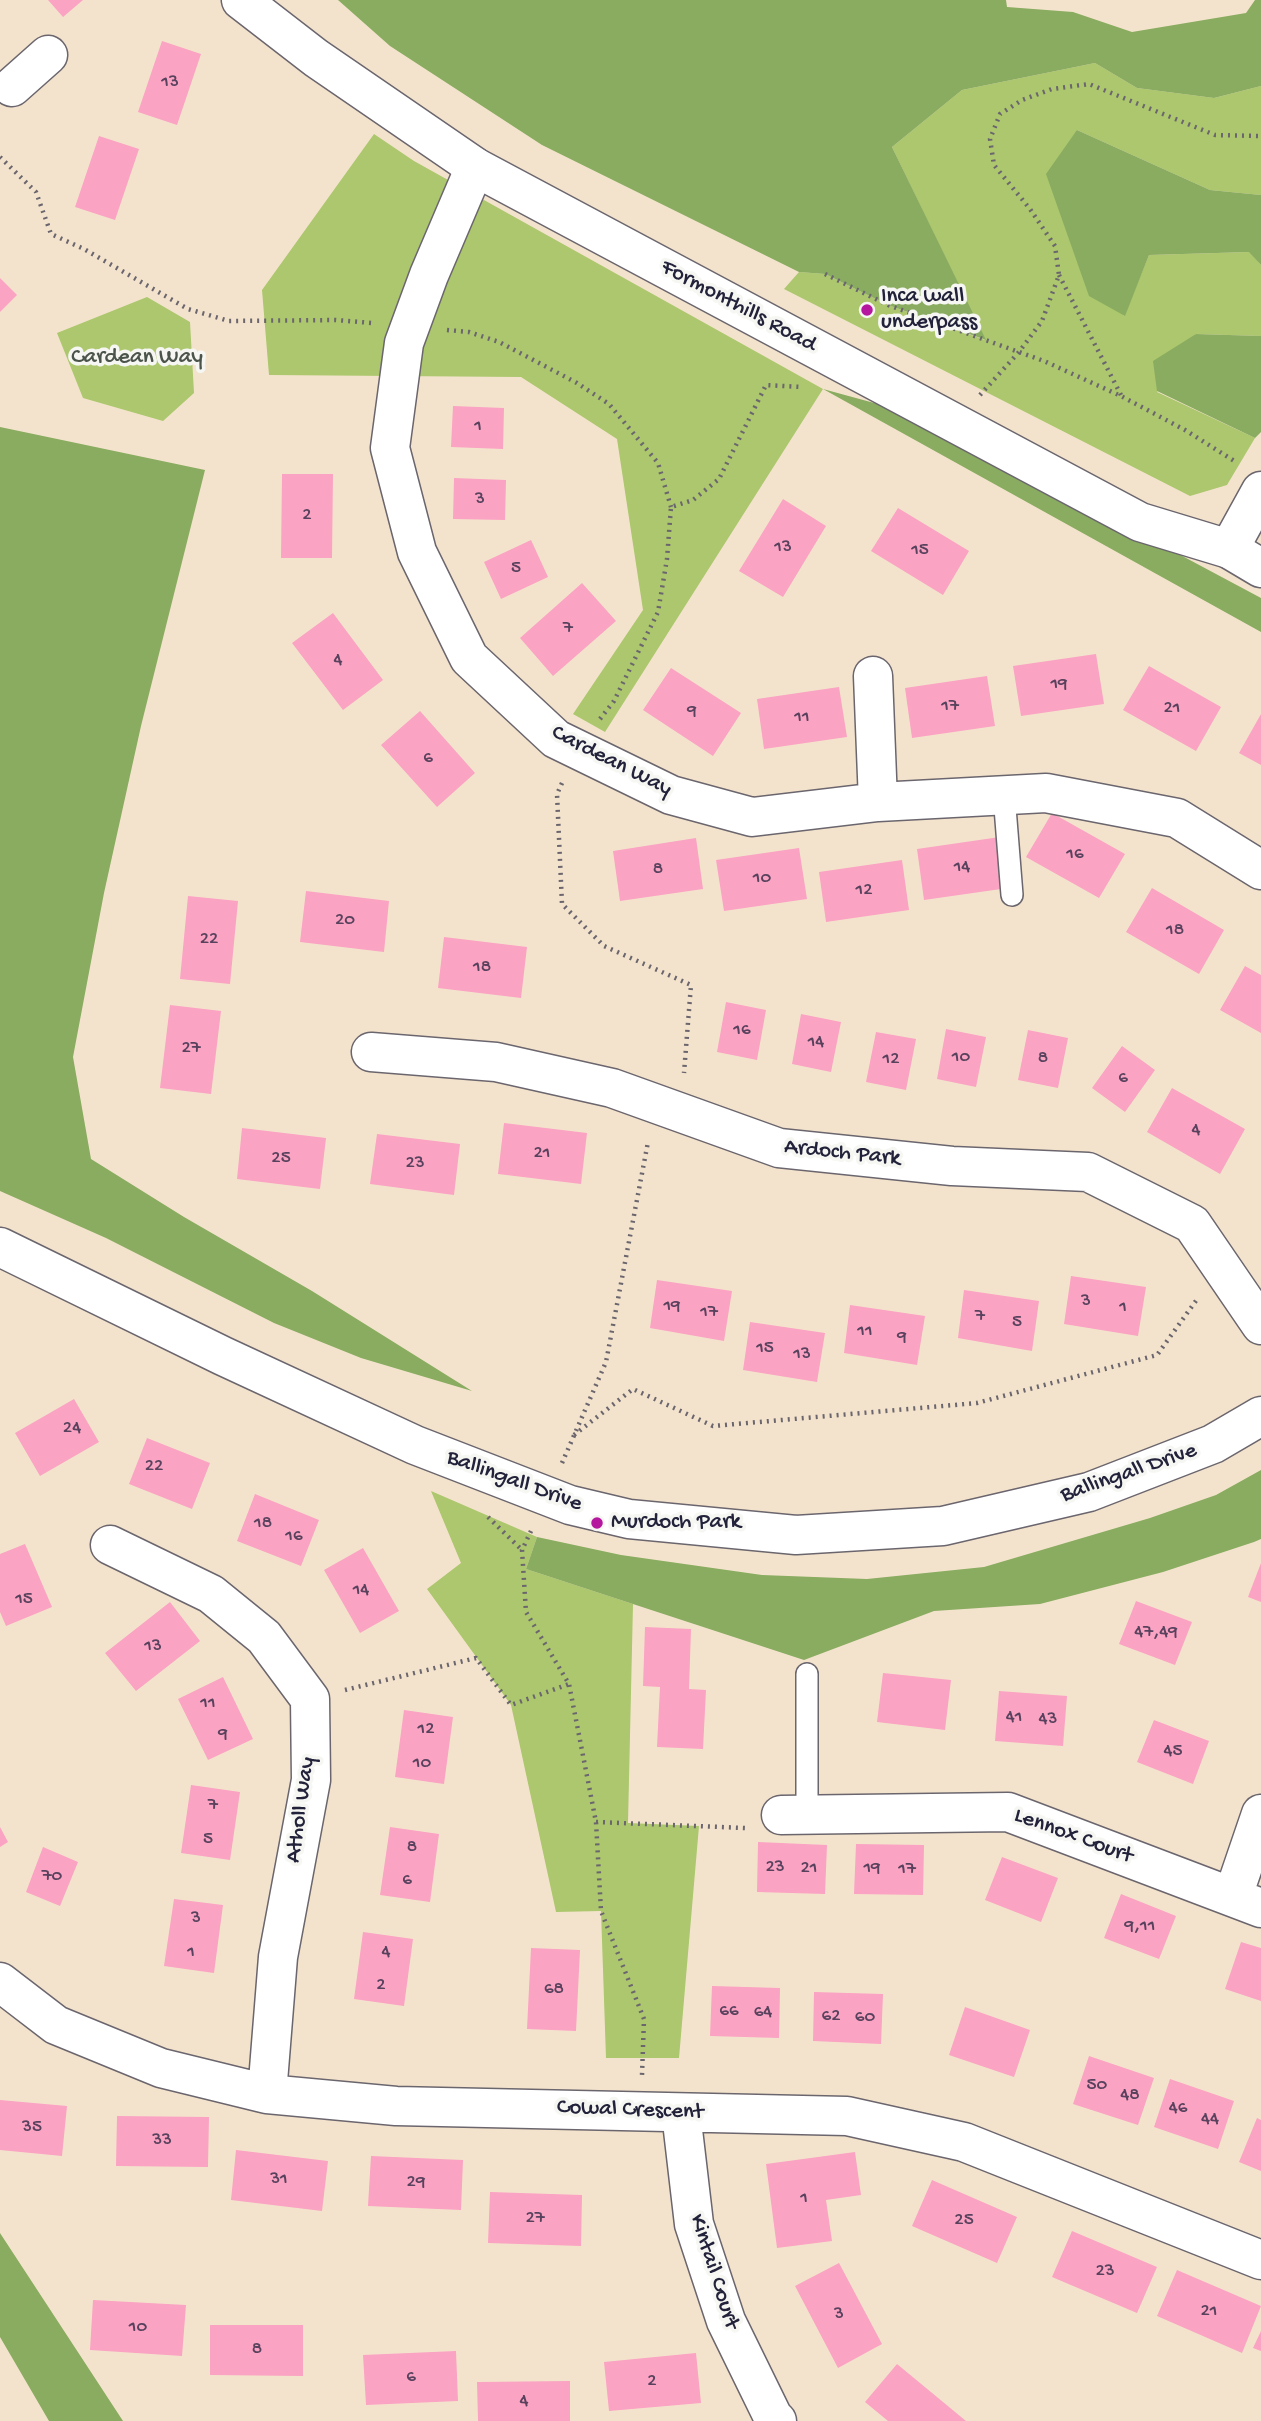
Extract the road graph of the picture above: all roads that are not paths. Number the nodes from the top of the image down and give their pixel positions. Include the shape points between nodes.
1 (241, 0) edge
2 (48, 55) dead end
3 (4, 88) edge
4 (475, 167) junction
5 (1250, 477) edge
6 (1245, 559) edge
7 (873, 676) dead end
8 (1004, 795) junction
9 (878, 802) junction
10 (1261, 870) edge
11 (1012, 895) dead end
12 (371, 1052) dead end
13 (0, 1247) edge
14 (1261, 1325) edge
15 (1261, 1416) edge
16 (110, 1545) dead end
17 (807, 1674) dead end
18 (1261, 1814) edge
19 (794, 1815) joint
20 (1247, 1902) edge
21 (0, 1982) edge
22 (267, 2094) junction
23 (681, 2113) junction
24 (1261, 2260) edge
25 (772, 2419) edge

1 - 4 street, Formonthills Road via 316,58
2 - 3 street
4 - 6 street, Formonthills Road via 1140,522
4 - 9 street, Cardean Way via 404,343 390,448 417,552 469,658 556,738 671,795 752,817
5 - 6 street
7 - 9 street
8 - 9 street, Cardean Way
8 - 10 street, Cardean Way via 1046,793 1177,818
8 - 11 lane
12 - 14 street, Ardoch Park via 496,1062 612,1088 779,1148 952,1166 1088,1172 1192,1224
13 - 15 street, Ballingall Drive via 403,1439 539,1513 570,1505 629,1519 796,1535 943,1526 1089,1492 1213,1444
16 - 22 street, Atholl Way via 211,1594 264,1637 310,1699 311,1780 278,1957
17 - 19 lane
18 - 20 street, Lennox Court
19 - 20 street, Lennox Court via 1008,1812
21 - 22 street, Cowal Crescent via 56,2025 161,2068
22 - 23 street, Cowal Crescent via 396,2106
23 - 24 street, Cowal Crescent via 847,2116 964,2142
23 - 25 street, Kintail Court via 694,2224 726,2321

